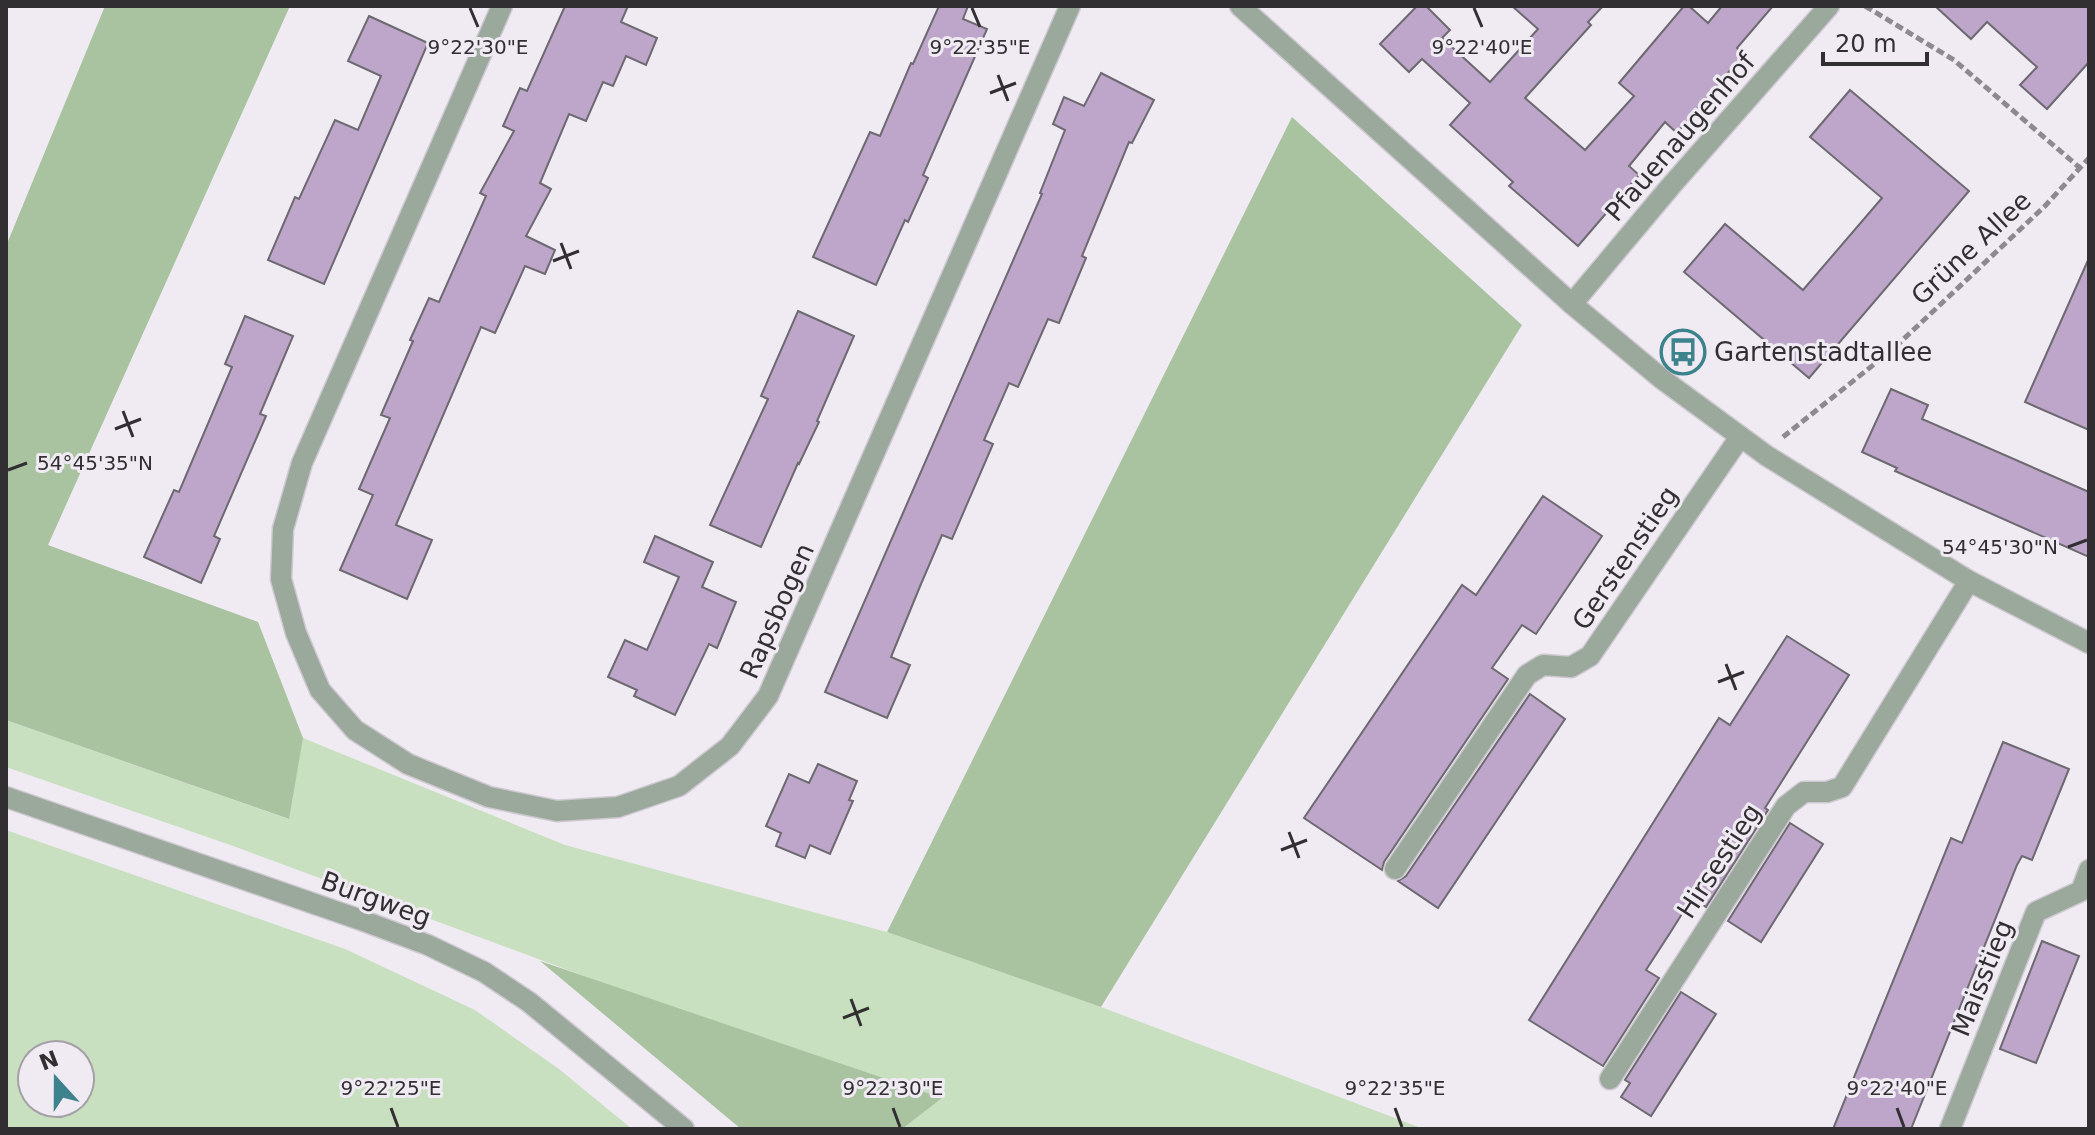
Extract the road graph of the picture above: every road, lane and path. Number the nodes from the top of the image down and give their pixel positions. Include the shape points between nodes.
1 (502, 6) edge
2 (1070, 6) edge
3 (1240, 6) edge
4 (1829, 6) edge
5 (1865, 6) edge
6 (2089, 158) edge
7 (2080, 168) junction
8 (1572, 304) junction
9 (1740, 437) junction
10 (1767, 456) junction
11 (1969, 581) junction
12 (2089, 643) edge
13 (6, 797) edge
14 (1395, 869) dead end
15 (2089, 870) edge
16 (1610, 1079) dead end
17 (684, 1129) edge
18 (1950, 1129) edge

1 - 2 street, Rapsbogen via 302,463 283,529 281,579 320,690 355,730 408,764 489,797 557,811 618,807 679,786 730,746 768,696
3 - 8 street
4 - 8 street, Pfauenaugenhof
5 - 7 path via 1954,60
6 - 7 path, Grüne Allee
7 - 10 path, Grüne Allee via 1892,350 1788,431
8 - 9 street
9 - 10 street
9 - 14 street, Gerstenstieg via 1590,656 1571,667 1543,665 1527,675
10 - 11 street
11 - 12 street
11 - 16 street, Hirsestieg via 1842,787 1804,792 1786,806
13 - 17 street, Burgweg via 361,920 484,972 529,1002
15 - 18 street, Maisstieg via 2081,891 2036,912

